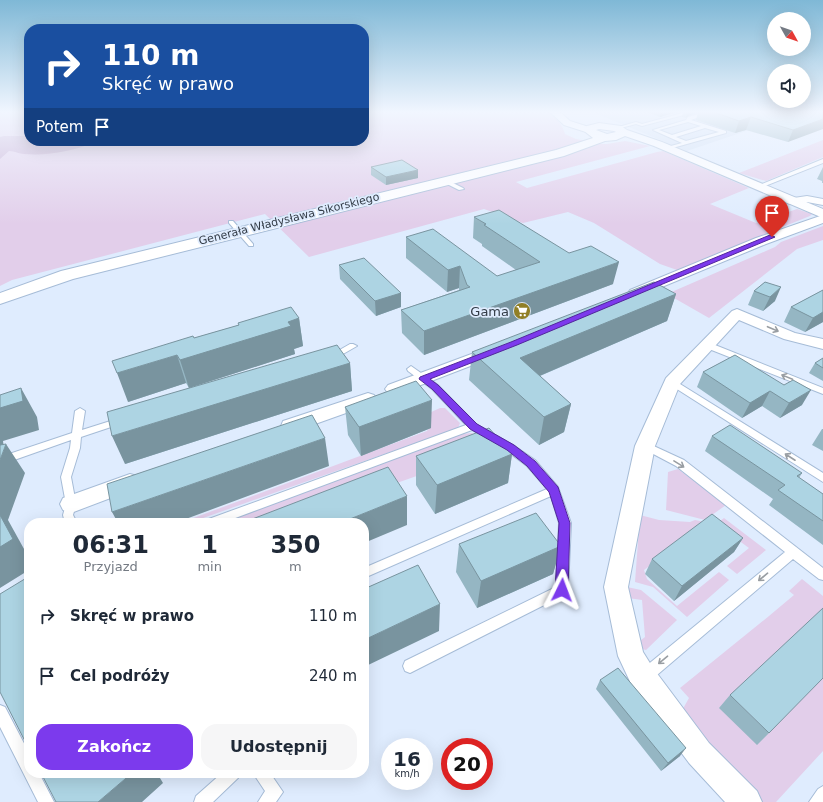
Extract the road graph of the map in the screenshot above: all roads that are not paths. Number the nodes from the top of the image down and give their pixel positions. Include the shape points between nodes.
1 (574, 148) edge
2 (683, 148) edge
3 (823, 161) edge
4 (445, 181) junction
5 (758, 187) junction
6 (460, 189) dead end
7 (791, 201) junction
8 (823, 202) edge
9 (823, 214) edge
10 (823, 219) edge
11 (235, 227) junction
12 (251, 245) dead end
13 (622, 298) edge
14 (0, 299) edge
15 (823, 344) edge
16 (707, 345) junction
17 (353, 346) dead end
18 (507, 346) edge
19 (326, 358) edge
20 (417, 374) junction
21 (672, 382) junction
22 (823, 391) edge
23 (80, 411) dead end
24 (127, 419) edge
25 (473, 426) junction
26 (276, 431) edge
27 (76, 435) junction
28 (645, 446) junction
29 (0, 461) edge
30 (144, 477) edge
31 (823, 478) edge
32 (554, 490) junction
33 (71, 504) junction
34 (69, 518) edge
35 (224, 518) edge
36 (793, 552) junction
37 (369, 571) edge
38 (823, 575) edge
39 (410, 666) dead end
40 (643, 678) junction
41 (0, 712) edge
42 (24, 759) edge
43 (34, 778) edge
44 (228, 778) edge
45 (265, 778) edge
46 (823, 794) edge
47 (46, 802) edge
48 (202, 802) edge
49 (266, 802) edge
50 (746, 802) edge
51 (817, 802) edge

1 - 4 street, Generała Władysława Sikorskiego
2 - 5 street
3 - 5 lane
4 - 6 lane
4 - 11 street, Generała Władysława Sikorskiego
5 - 7 street
7 - 8 street via 807,199
7 - 9 street
10 - 13 street via 761,241
11 - 12 lane
11 - 14 street, Generała Władysława Sikorskiego via 67,275
16 -> 15 street via 737,314 790,336
16 - 21 street
22 -> 16 lane
17 - 19 lane
18 - 20 street
20 - 25 lane via 435,387
20 - 26 street
21 - 28 street
31 -> 21 lane
23 - 27 lane
24 - 27 lane
25 - 32 lane via 531,463
25 - 35 lane
27 - 29 lane
27 - 33 lane via 75,448 66,477
28 -> 36 lane via 680,463
28 - 40 street via 616,587 631,656
30 - 33 street
32 - 37 lane
32 - 39 lane via 565,523 562,590
33 - 34 lane
36 - 38 lane
36 -> 40 lane
40 - 50 street via 699,753
41 - 42 lane
43 - 47 lane
44 - 48 lane
45 - 49 lane via 275,792
46 - 51 lane

